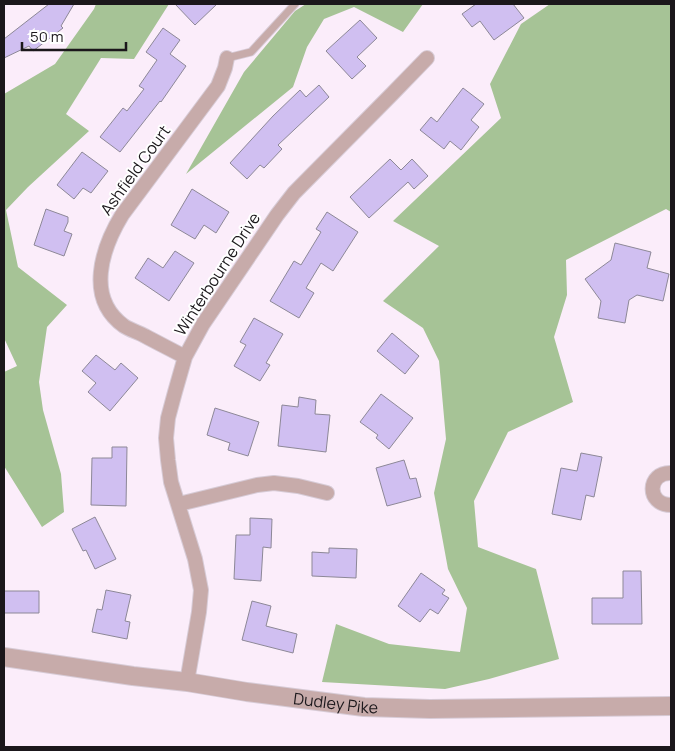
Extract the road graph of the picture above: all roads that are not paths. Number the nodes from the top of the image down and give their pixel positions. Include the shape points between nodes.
1 (295, 4) edge
2 (227, 58) joint
3 (427, 58) dead end
4 (186, 358) junction
5 (671, 473) edge
6 (327, 493) dead end
7 (178, 504) junction
8 (671, 505) edge
9 (4, 657) edge
10 (187, 682) junction
11 (671, 706) edge

1 - 2 lane via 251,52
2 - 4 street, Ashfield Court via 218,86 122,215 104,252 101,268 102,293 115,318 124,326
3 - 4 street, Winterbourne Drive via 294,193 203,324
4 - 7 street, Winterbourne Drive via 170,409 166,438 171,482
5 - 8 street via 658,477 652,491 657,501
6 - 7 street via 274,483
7 - 10 street, Winterbourne Drive via 201,590
9 - 10 street, Dudley Pike
10 - 11 street, Dudley Pike via 364,707

